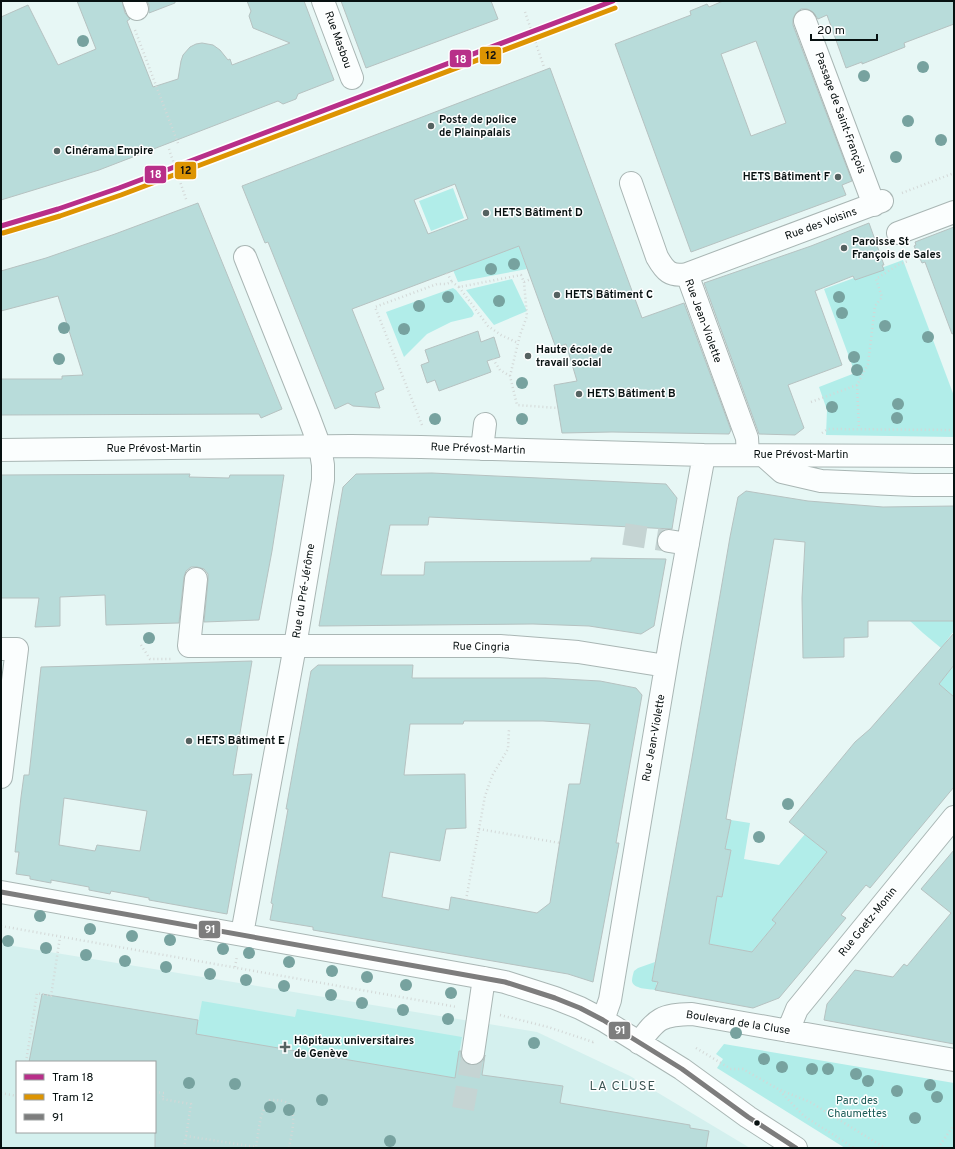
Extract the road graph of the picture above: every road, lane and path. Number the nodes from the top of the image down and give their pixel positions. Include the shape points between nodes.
1 (324, 1) edge
2 (136, 5) edge
3 (524, 12) dead end
4 (805, 21) dead end
5 (544, 67) dead end
6 (352, 78) dead end
7 (179, 146) dead end
8 (169, 150) dead end
9 (954, 173) edge
10 (631, 183) dead end
11 (188, 202) dead end
12 (878, 203) junction
13 (946, 212) edge
14 (898, 233) dead end
15 (245, 257) dead end
16 (908, 261) dead end
17 (448, 272) dead end
18 (687, 274) junction
19 (531, 280) dead end
20 (452, 282) junction
21 (524, 282) junction
22 (459, 287) junction
23 (518, 344) junction
24 (493, 359) dead end
25 (510, 376) junction
26 (857, 386) junction
27 (811, 402) dead end
28 (558, 408) dead end
29 (485, 424) dead end
30 (424, 429) dead end
31 (859, 429) junction
32 (954, 430) edge
33 (819, 434) dead end
34 (320, 447) junction
35 (482, 449) junction
36 (1, 450) edge
37 (704, 455) junction
38 (756, 455) junction
39 (954, 456) edge
40 (954, 485) edge
41 (196, 579) dead end
42 (295, 646) junction
43 (9, 649) edge
44 (666, 666) junction
45 (509, 729) dead end
46 (1, 777) edge
47 (954, 817) edge
48 (479, 829) junction
49 (560, 843) dead end
50 (1, 892) edge
51 (466, 900) dead end
52 (1, 926) edge
53 (242, 934) junction
54 (60, 937) junction
55 (484, 978) junction
56 (479, 1011) junction
57 (603, 1020) junction
58 (788, 1031) junction
59 (639, 1043) junction
60 (696, 1048) dead end
61 (473, 1053) tunnel mouth
62 (954, 1060) edge
63 (26, 1061) edge
64 (778, 1089) junction
65 (156, 1092) edge
66 (1, 1094) edge
67 (16, 1096) edge
68 (954, 1125) edge
69 (186, 1136) junction
70 (256, 1147) edge
71 (184, 1148) edge
72 (261, 1148) edge
73 (289, 1148) edge
74 (796, 1148) edge
75 (854, 1148) edge
76 (885, 1148) edge
77 (938, 1148) edge

1 - 6 street, Rue Masbou
2 - 7 path via 128,13
3 - 5 path
4 - 12 street, Passage de Saint-François
8 - 11 path
9 - 12 path
10 - 18 street, Rue Jean-Violette via 662,266 677,276
12 - 18 street, Rue des Voisins
13 - 14 street
15 - 34 street, Rue du Pré-Jérôme
16 - 26 path via 876,279 882,297 875,306 868,364
17 - 20 path
18 - 38 street, Rue Jean-Violette via 747,438
19 - 21 path
20 - 22 path
20 - 30 path via 437,284 375,307
21 - 22 path via 521,276
21 - 23 path via 527,316
22 - 23 path via 488,326
23 - 25 path
24 - 25 path via 500,370
25 - 28 path via 517,405
26 - 27 path
26 - 31 path
29 - 35 street
31 - 32 path
31 - 33 path via 828,429
34 - 35 street, Rue Prévost-Martin
34 - 36 street, Rue Prévost-Martin
34 - 42 street, Rue du Pré-Jérôme via 323,480
35 - 37 street, Rue Prévost-Martin
37 - 38 street, Rue Prévost-Martin
37 - 44 street, Rue Jean-Violette via 678,542
38 - 39 street, Rue Prévost-Martin
38 - 40 street via 782,472 821,481
41 - 42 street, Rue Cingria via 189,646
42 - 44 street, Rue Cingria via 500,646 578,652
42 - 53 street, Rue du Pré-Jérôme
43 - 46 street
44 - 57 street, Rue Jean-Violette via 610,1000
45 - 48 path via 508,749 492,776 485,796
47 - 58 street, Rue Goetz-Monin via 797,1009
48 - 49 path
48 - 51 path
50 - 53 street
52 - 54 path
53 - 55 street
54 - 56 path
54 - 63 path via 51,996 37,993
55 - 56 street
55 - 57 street via 555,998
56 - 57 path via 548,1027 593,1042
56 - 61 street
57 - 59 street
58 - 59 street, Boulevard de la Cluse via 692,1014 675,1015 659,1020
58 - 62 street, Boulevard de la Cluse
59 - 74 street
60 - 64 path via 731,1069 743,1069
64 - 75 path via 804,1116
64 - 76 path via 810,1102
65 - 69 path via 164,1093 162,1099 192,1104
66 - 67 path
68 - 77 path
69 - 70 path
69 - 71 path
70 - 72 path
70 - 73 path via 262,1113 266,1105 270,1100 282,1100 288,1103 294,1116

